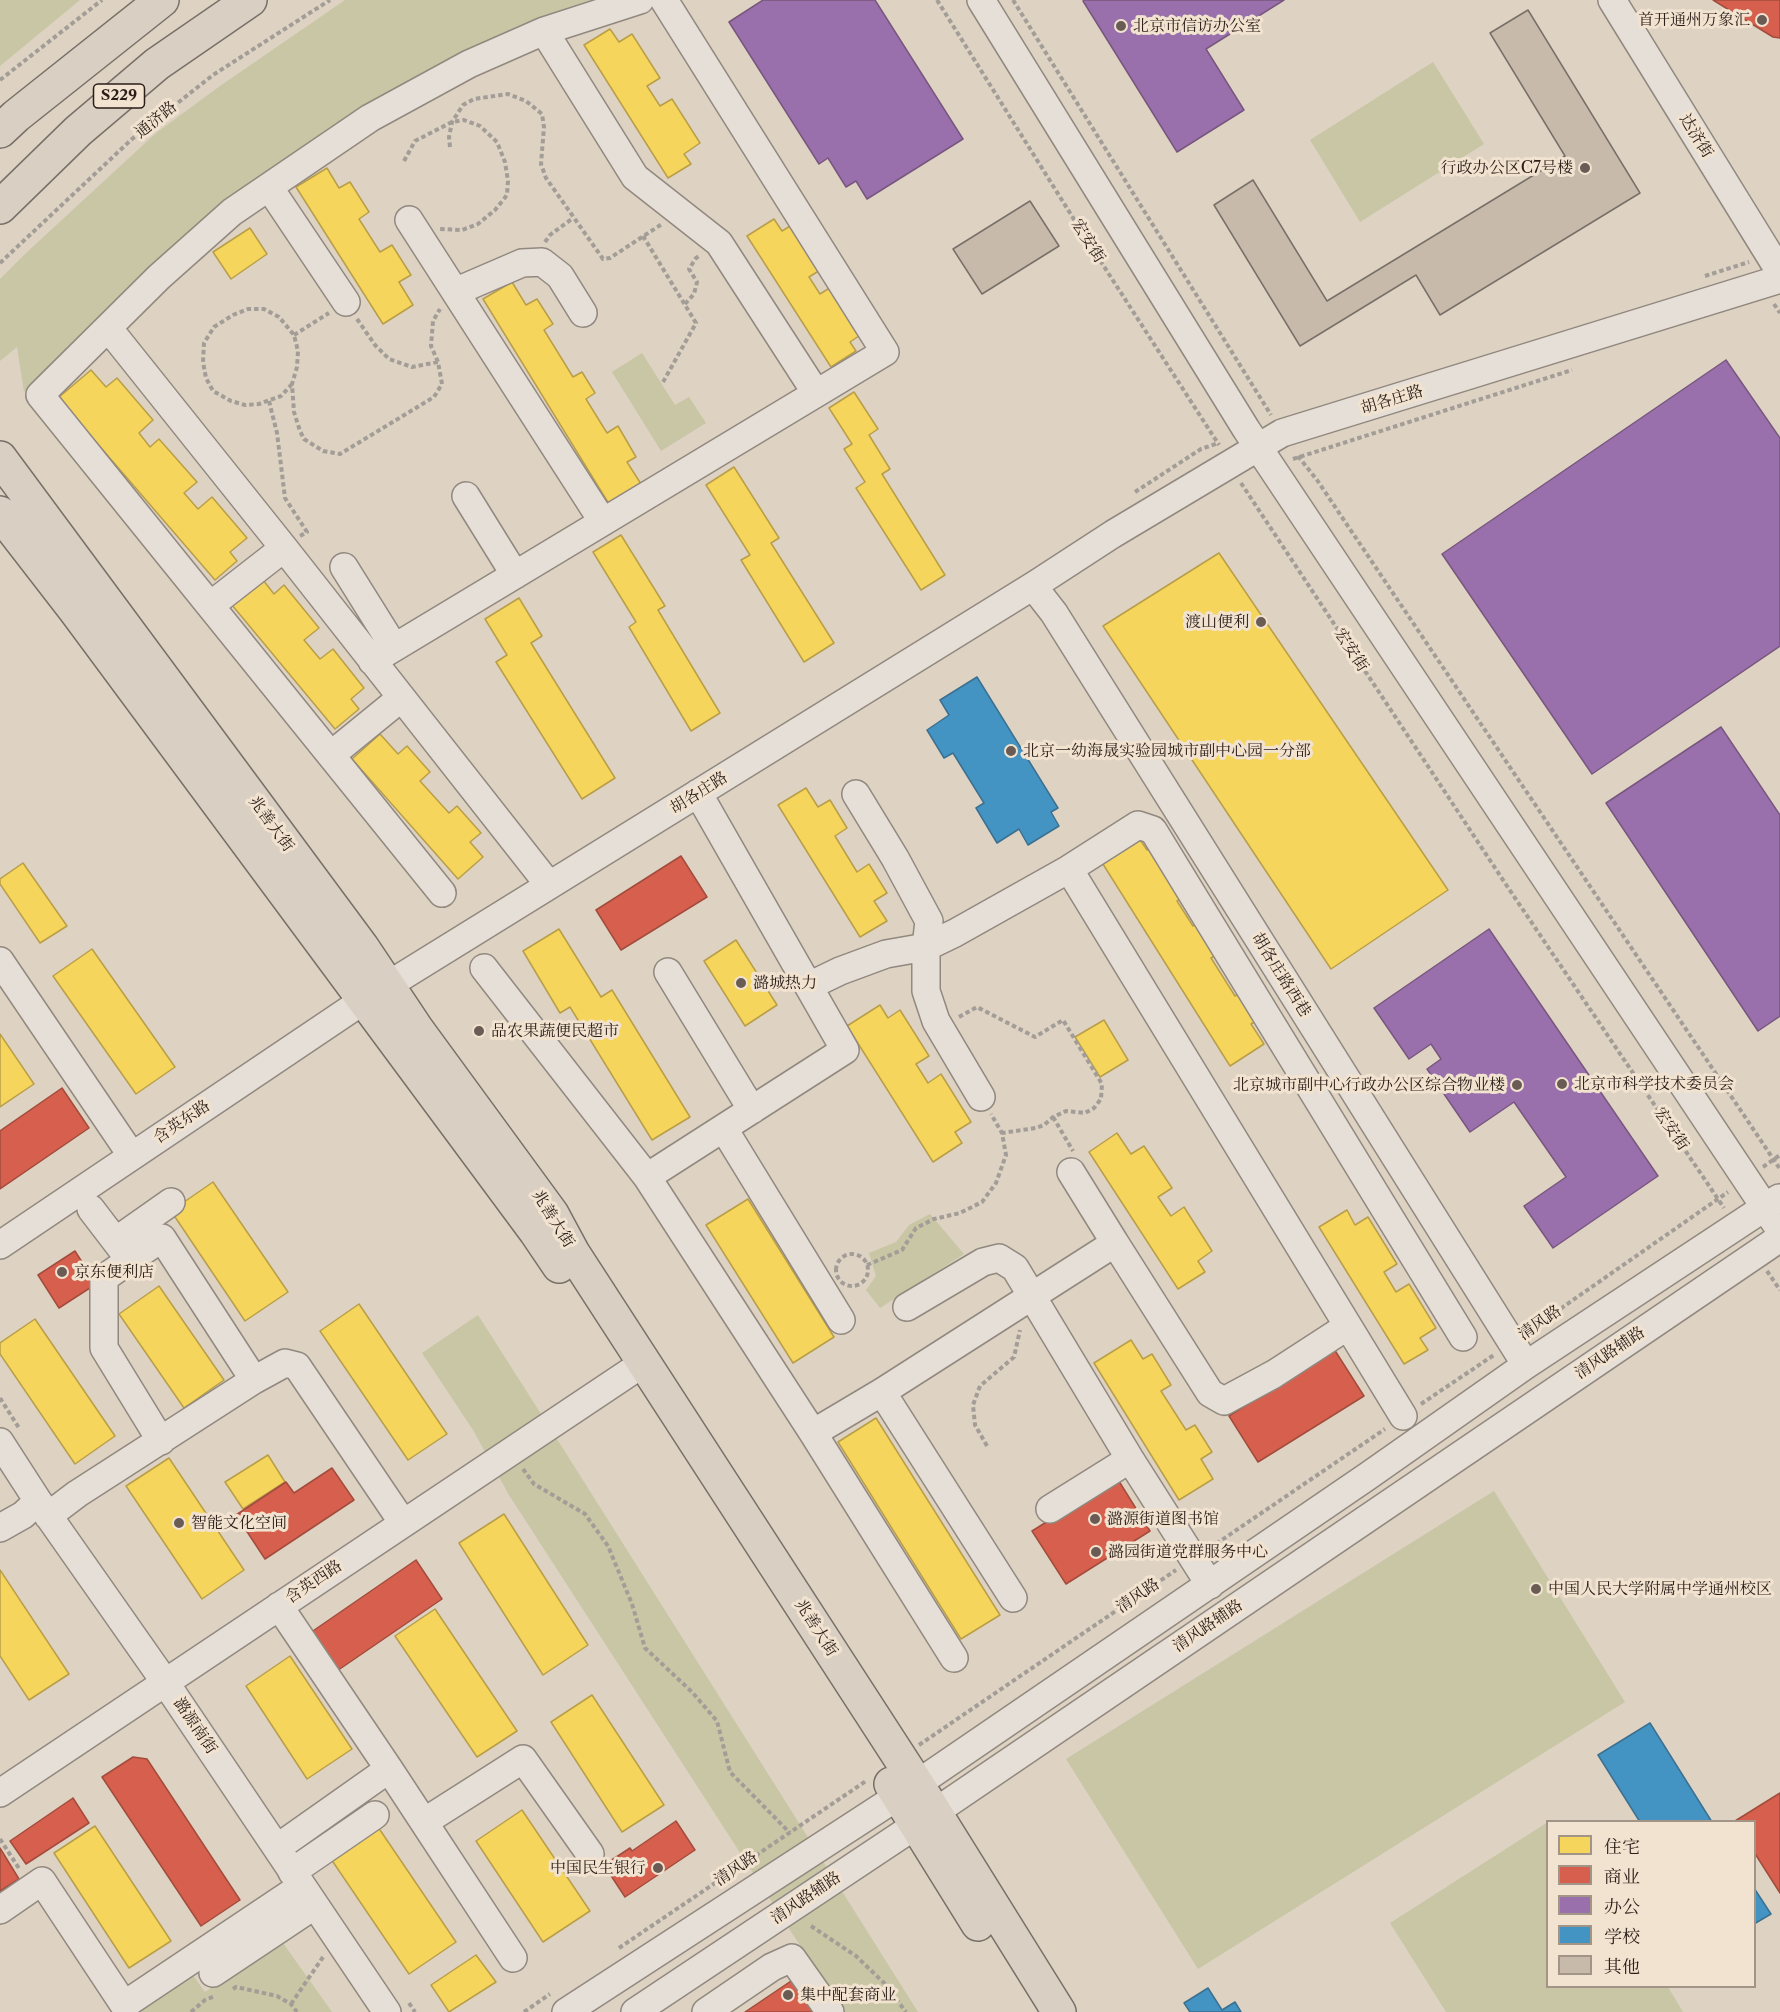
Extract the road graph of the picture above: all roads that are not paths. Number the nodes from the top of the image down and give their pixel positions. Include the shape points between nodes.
1 (162, 0) edge
2 (250, 0) edge
3 (640, 0) edge
4 (664, 0) edge
5 (981, 0) edge
6 (1611, 0) edge
7 (544, 31) junction
8 (0, 131) edge
9 (269, 187) junction
10 (0, 207) edge
11 (409, 220) dead end
12 (1780, 272) edge
13 (1780, 279) edge
14 (457, 291) junction
15 (346, 302) road end
16 (583, 313) dead end
17 (109, 329) junction
18 (816, 393) junction
19 (0, 458) edge
20 (1265, 458) junction
21 (466, 496) dead end
22 (0, 513) edge
23 (603, 522) junction
24 (284, 548) junction
25 (344, 567) dead end
26 (515, 574) junction
27 (1034, 586) junction
28 (211, 605) junction
29 (383, 654) junction
30 (401, 698) junction
31 (331, 755) junction
32 (698, 793) junction
33 (856, 795) dead end
34 (1070, 869) junction
35 (549, 885) junction
36 (442, 893) dead end
37 (926, 947) junction
38 (0, 961) edge
39 (484, 968) dead end
40 (668, 972) dead end
41 (809, 986) junction
42 (376, 993) junction
43 (981, 1097) road end
44 (752, 1110) junction
45 (724, 1129) junction
46 (132, 1156) junction
47 (1071, 1172) road end
48 (647, 1177) junction
49 (171, 1202) dead end
50 (1772, 1202) edge
51 (91, 1209) dead end
52 (1780, 1230) edge
53 (1780, 1238) edge
54 (1115, 1243) junction
55 (0, 1245) edge
56 (123, 1250) junction
57 (1022, 1304) junction
58 (908, 1307) dead end
59 (841, 1320) dead end
60 (1348, 1326) junction
61 (1463, 1337) dead end
62 (1519, 1354) junction
63 (630, 1372) junction
64 (254, 1380) junction
65 (882, 1392) junction
66 (1403, 1416) road end
67 (813, 1433) junction
68 (161, 1441) junction
69 (0, 1442) edge
70 (1130, 1459) junction
71 (43, 1508) junction
72 (1050, 1509) dead end
73 (403, 1523) junction
74 (0, 1528) edge
75 (1210, 1585) junction
76 (1013, 1598) dead end
77 (279, 1606) junction
78 (954, 1658) dead end
79 (165, 1682) junction
80 (390, 1769) junction
81 (899, 1777) junction
82 (0, 1793) edge
83 (375, 1815) dead end
84 (925, 1818) junction
85 (424, 1822) junction
86 (277, 1848) junction
87 (590, 1854) dead end
88 (303, 1887) junction
89 (0, 1910) edge
90 (513, 1959) dead end
91 (218, 1987) road end
92 (560, 2002) edge
93 (387, 2012) edge
94 (635, 2012) edge
95 (706, 2012) edge
96 (830, 2012) edge
97 (1032, 2012) edge
98 (1059, 2012) edge

1 - 8 main road, S229
2 - 10 main road, S229 via 157,64 78,131
3 - 7 street
4 - 18 street via 885,352
5 - 20 street, 宏安街
6 - 12 street, 达济街
7 - 9 street via 470,64 370,118
7 - 18 street via 635,177 719,243
9 - 15 street
9 - 17 street via 232,212 159,277
11 - 14 street
13 - 20 street, 胡各庄路 via 1282,433
14 - 16 street via 522,263 542,262 560,276
14 - 23 street
17 - 24 street
17 - 28 street via 40,395
18 - 23 street
19 - 42 main road, 兆善大街 via 362,947
20 - 27 street, 胡各庄路 via 1235,480 1113,534
20 - 50 street, 宏安街 via 1746,1180
21 - 26 street
22 - 42 main road, 兆善大街
23 - 26 street
24 - 28 street
24 - 29 street
25 - 29 street
26 - 29 street
27 - 32 street, 胡各庄路
27 - 62 street, 胡各庄路西巷 via 1061,623
28 - 31 street
29 - 30 street
30 - 31 street
30 - 35 street
31 - 36 street
32 - 35 street, 胡各庄路
32 - 41 street
33 - 37 street via 929,921
34 - 37 street
34 - 60 street
34 - 61 street via 1138,825 1153,830
35 - 42 street, 胡各庄路
37 - 41 street via 886,954
37 - 43 street via 926,991 936,1021
38 - 46 street
39 - 48 street
40 - 44 street
41 - 44 street via 845,1050
42 - 46 street, 含英东路
42 - 63 main road, 兆善大街
42 - 81 main road, 兆善大街 via 552,1214
44 - 45 street
45 - 48 street
45 - 59 street
46 - 55 street, 含英东路
47 - 54 street
48 - 67 street
49 - 56 street
50 - 52 street, 宏安街
50 - 62 street, 清风路
51 - 56 street
53 - 84 street, 清风路辅路
54 - 57 street
54 - 60 street via 1210,1394 1224,1401
56 - 64 street via 162,1238
56 - 68 street via 104,1278 104,1348
57 - 58 street via 1015,1268 999,1258 983,1262
57 - 65 street
57 - 70 street
60 - 66 street
62 - 75 street, 清风路
63 - 73 street, 含英西路
63 - 81 main road, 兆善大街 via 869,1753
64 - 68 street
64 - 73 street via 285,1363 297,1366
65 - 67 street
65 - 76 street
67 - 78 street
68 - 71 street via 77,1494
69 - 71 street, 潞源南街
70 - 72 street
70 - 75 street
71 - 74 street
71 - 79 street, 潞源南街
73 - 77 street, 含英西路
75 - 81 street, 清风路
77 - 79 street, 含英西路
77 - 80 street
79 - 82 street, 含英西路
79 - 86 street, 潞源南街
80 - 85 street
80 - 86 street
81 - 84 main road, 兆善大街
81 - 92 street, 清风路
83 - 88 street
84 - 94 street, 清风路辅路
84 - 97 main road, 兆善大街
84 - 98 main road, 兆善大街
85 - 87 street via 523,1759
85 - 90 street
86 - 88 street, 潞源南街
88 - 89 street via 124,2005 42,1881
88 - 91 street
88 - 93 street, 潞源南街
95 - 96 street via 772,1967 792,1958

